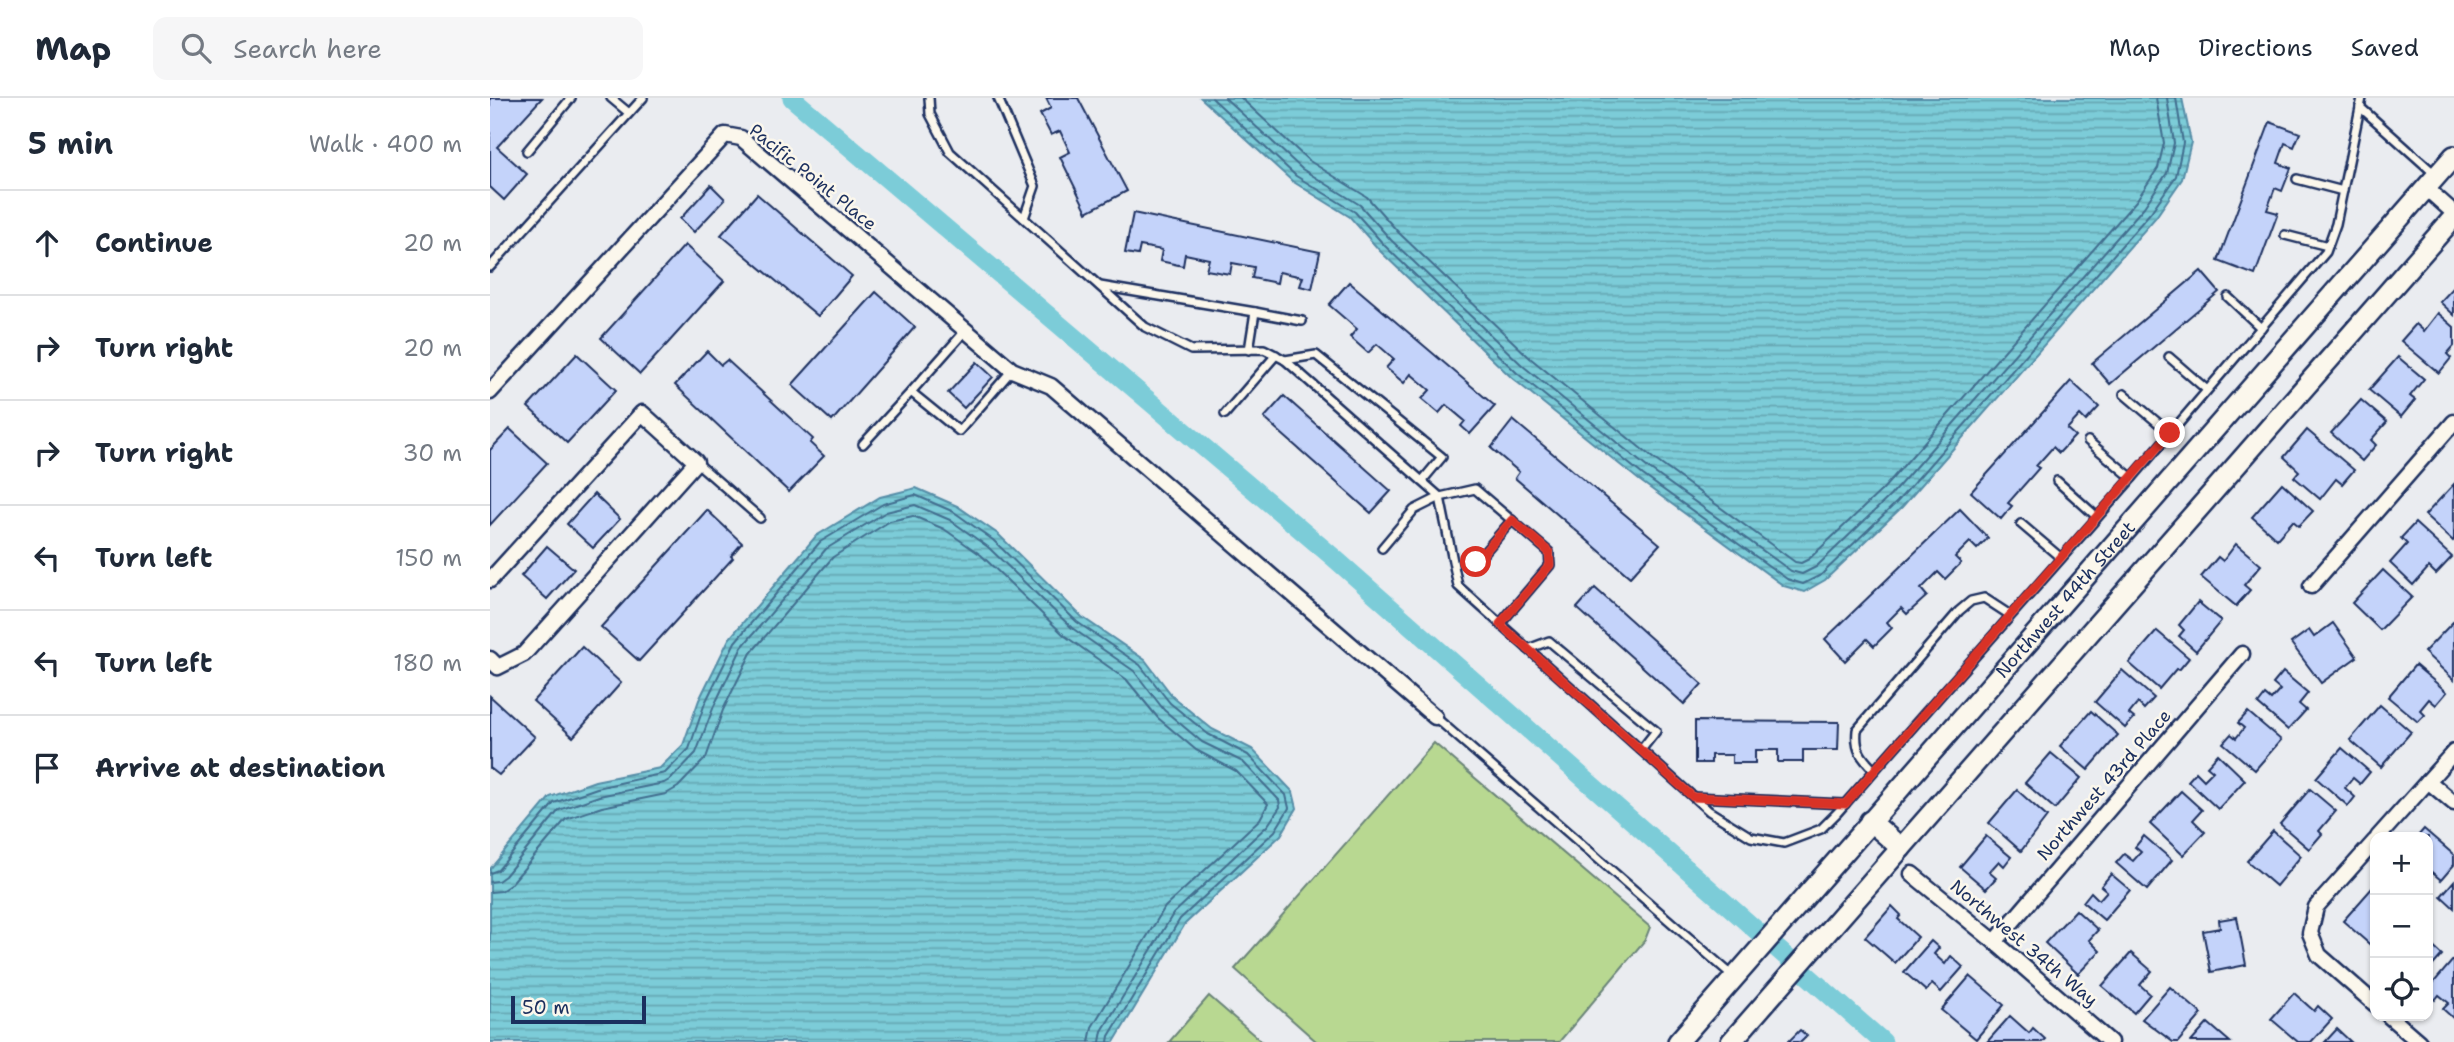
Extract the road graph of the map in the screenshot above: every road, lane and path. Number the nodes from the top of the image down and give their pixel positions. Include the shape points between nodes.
1 (571, 98) edge
2 (611, 98) edge
3 (643, 98) edge
4 (929, 98) edge
5 (998, 98) edge
6 (2362, 98) edge
7 (2360, 107) junction
8 (629, 113) junction
9 (527, 150) dead end
10 (2454, 156) edge
11 (2297, 179) dead end
12 (2431, 182) junction
13 (2343, 191) junction
14 (2454, 215) edge
15 (1024, 218) junction
16 (2285, 235) dead end
17 (2328, 246) junction
18 (490, 267) edge
19 (1099, 286) junction
20 (2228, 297) dead end
21 (1255, 312) junction
22 (1302, 321) dead end
23 (2261, 328) junction
24 (966, 330) junction
25 (1249, 349) junction
26 (1276, 355) junction
27 (2169, 357) dead end
28 (1285, 360) junction
29 (1012, 370) junction
30 (2207, 390) junction
31 (911, 391) junction
32 (490, 392) edge
33 (2124, 394) dead end
34 (1225, 414) dead end
35 (2454, 422) edge
36 (2170, 433) junction
37 (2088, 441) dead end
38 (863, 444) dead end
39 (696, 462) junction
40 (2132, 478) junction
41 (1422, 481) junction
42 (2057, 481) dead end
43 (1440, 497) junction
44 (2097, 517) junction
45 (760, 518) dead end
46 (1512, 520) junction
47 (2021, 524) dead end
48 (1382, 548) dead end
49 (2061, 558) junction
50 (1476, 562) dead end
51 (490, 580) edge
52 (2311, 586) dead end
53 (2010, 615) junction
54 (1500, 624) junction
55 (1528, 649) junction
56 (2242, 654) dead end
57 (490, 659) edge
58 (1435, 717) joint
59 (1641, 750) junction
60 (2454, 752) edge
61 (1874, 771) junction
62 (2428, 781) junction
63 (1693, 797) junction
64 (2454, 803) edge
65 (1845, 804) junction
66 (1870, 821) junction
67 (2383, 832) edge
68 (2370, 847) edge
69 (1901, 848) junction
70 (1912, 874) dead end
71 (1996, 942) junction
72 (1734, 977) junction
73 (2370, 1000) edge
74 (2395, 1021) edge
75 (1678, 1042) edge
76 (1731, 1042) edge
77 (2110, 1042) edge
78 (2419, 1042) edge

1 - 9 lane
2 - 8 lane
3 - 8 lane
4 - 15 lane via 930,114 950,152
5 - 15 lane via 1035,186
6 - 7 lane
7 - 12 lane
7 - 13 lane
8 - 18 lane
10 - 12 street, Northwest 44th Street
11 - 13 lane
12 - 14 street
12 - 66 street, Northwest 44th Street
13 - 17 lane
14 - 69 street
15 - 19 lane
16 - 17 lane
17 - 23 lane
19 - 21 lane
19 - 25 lane via 1145,327 1191,350
20 - 23 lane
21 - 22 lane
21 - 25 lane
23 - 30 lane
24 - 29 street, Pacific Point Place
24 - 31 lane
24 - 32 street, Pacific Point Place via 741,138 725,135
25 - 26 lane
26 - 28 lane
26 - 34 lane
27 - 30 lane
28 - 41 lane
28 - 41 lane via 1316,355 1442,457
29 - 31 lane via 958,431
29 - 58 street, Pacific Point Place via 1051,386
30 - 36 lane
31 - 38 lane
33 - 36 lane
35 - 52 street
36 - 40 lane
37 - 40 lane
39 - 45 lane
39 - 51 street via 642,414
39 - 57 street via 524,654 498,667
40 - 44 lane
41 - 43 lane
42 - 44 lane
43 - 46 lane via 1475,489
43 - 48 lane via 1414,510
43 - 54 lane via 1458,586
44 - 49 lane
46 - 50 lane
46 - 54 lane via 1549,552 1550,565
47 - 49 lane
49 - 53 lane
53 - 61 lane
53 - 61 lane via 1984,598 1959,611 1857,730 1859,755
54 - 55 lane
55 - 59 lane
55 - 59 lane via 1549,641 1656,732
56 - 71 street, Northwest 43rd Place
58 - 72 lane
59 - 63 lane
60 - 62 street
61 - 65 lane
62 - 64 street
62 - 67 street
63 - 65 lane
63 - 65 lane via 1751,837 1784,843 1821,829
66 - 69 street
66 - 72 street, Northwest 44th Street
68 - 73 street via 2316,907 2310,933 2319,955
69 - 76 street
70 - 71 street, Northwest 34th Way
71 - 77 street, Northwest 34th Way
72 - 75 street, Northwest 44th Street
74 - 78 street

